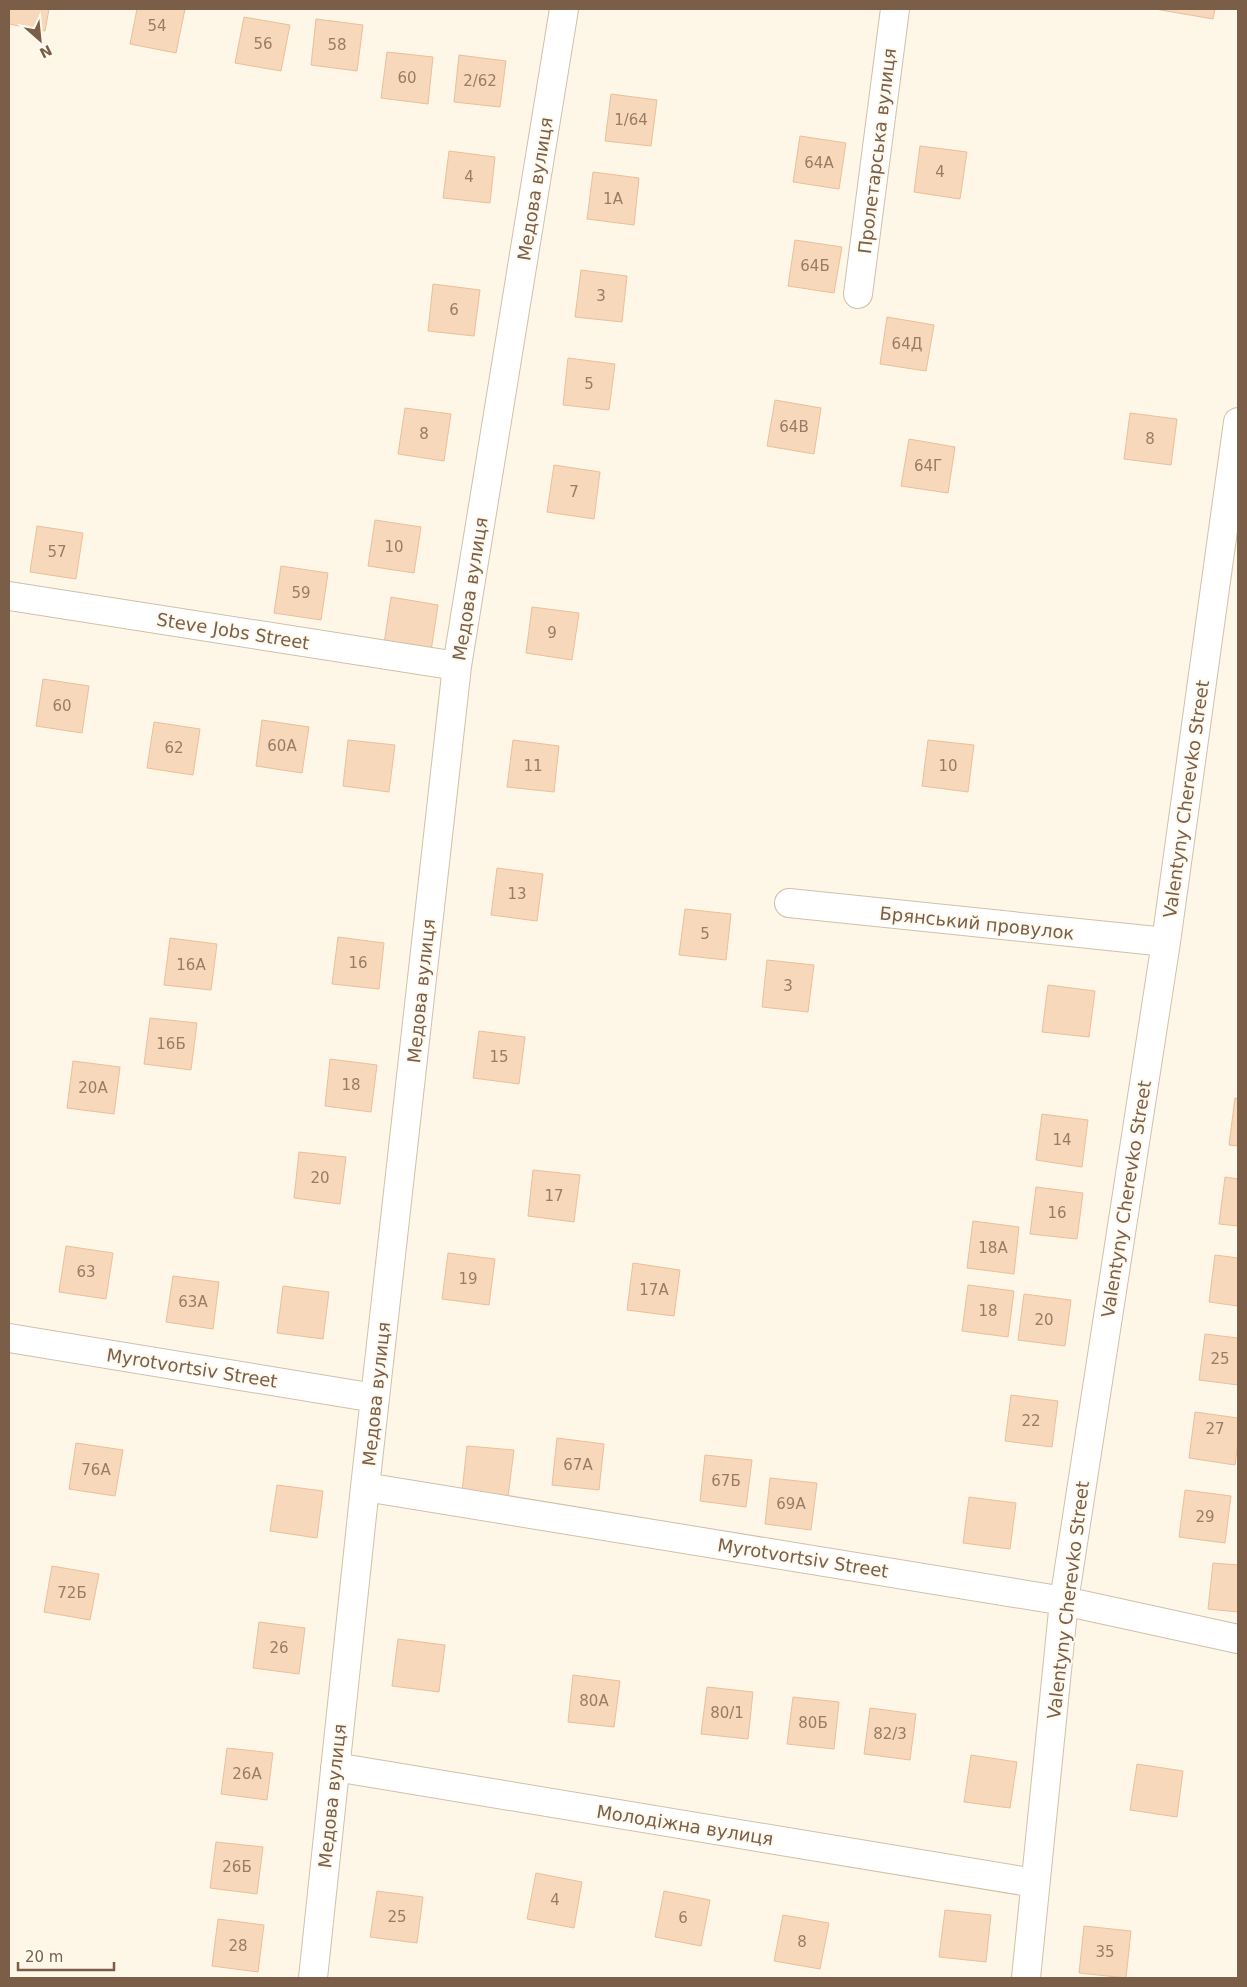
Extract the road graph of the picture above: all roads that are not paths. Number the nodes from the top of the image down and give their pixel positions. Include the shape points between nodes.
1 (564, 9) edge
2 (895, 9) edge
3 (858, 294) dead end
4 (1238, 422) edge
5 (9, 596) edge
6 (457, 666) junction
7 (789, 903) dead end
8 (1166, 942) junction
9 (9, 1338) edge
10 (375, 1398) junction
11 (365, 1486) junction
12 (1064, 1601) junction
13 (1238, 1639) edge
14 (335, 1767) junction
15 (1035, 1883) junction
16 (313, 1978) edge
17 (1026, 1978) edge

1 - 6 street, Медова вулиця
2 - 3 street, Пролетарська вулиця
4 - 8 street, Valentyny Cherevko Street
5 - 6 street, Steve Jobs Street
6 - 10 street, Медова вулиця
7 - 8 street, Брянський провулок
8 - 12 street, Valentyny Cherevko Street
9 - 10 street, Myrotvortsiv Street
10 - 11 street, Медова вулиця
11 - 12 street, Myrotvortsiv Street
11 - 14 street, Медова вулиця
12 - 13 street, Myrotvortsiv Street
12 - 15 street, Valentyny Cherevko Street
14 - 15 street, Молодіжна вулиця
14 - 16 street, Медова вулиця
15 - 17 street, Valentyny Cherevko Street

